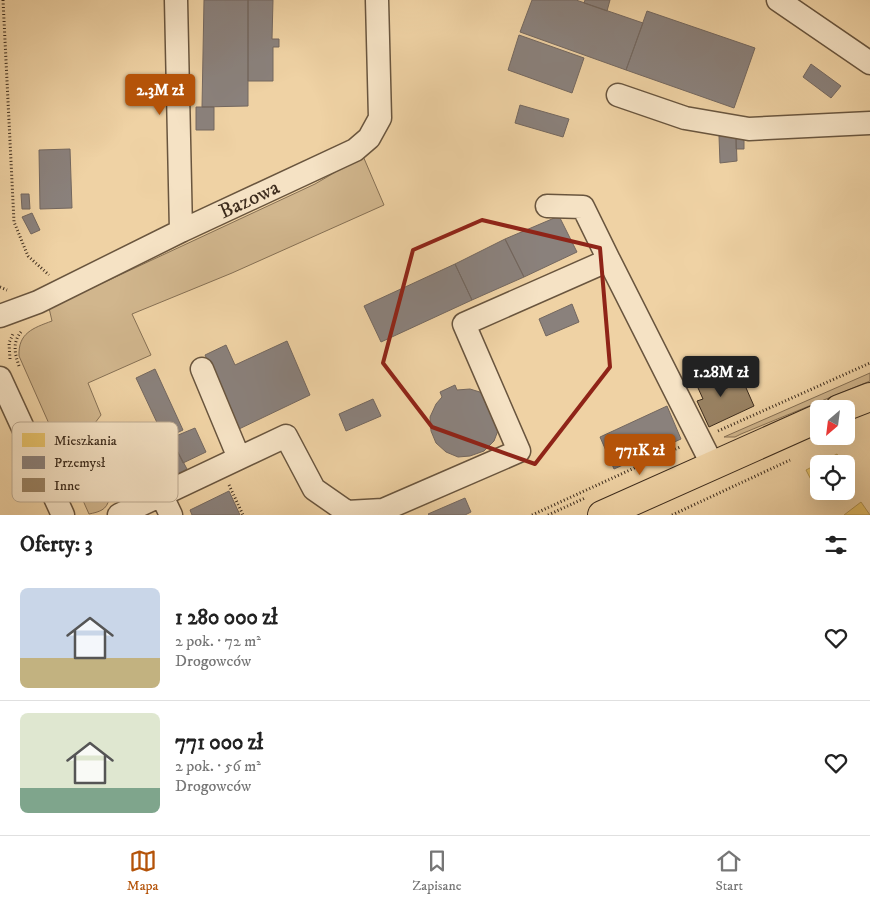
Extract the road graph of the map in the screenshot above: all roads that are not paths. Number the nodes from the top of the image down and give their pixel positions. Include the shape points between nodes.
1 (176, 0) edge
2 (377, 0) edge
3 (778, 0) edge
4 (870, 63) edge
5 (618, 95) dead end
6 (870, 123) edge
7 (548, 206) dead end
8 (180, 231) junction
9 (609, 260) junction
10 (0, 316) edge
11 (202, 369) dead end
12 (11, 375) edge
13 (870, 397) edge
14 (855, 403) edge
15 (28, 422) edge
16 (810, 422) edge
17 (239, 458) junction
18 (713, 466) junction
19 (178, 486) edge
20 (58, 502) edge
21 (146, 502) edge
22 (165, 502) edge
23 (124, 514) edge
24 (63, 515) edge
25 (171, 515) edge
26 (602, 515) edge

1 - 8 street
2 - 8 street, Bazowa via 380,118 369,138 354,150
3 - 4 street
5 - 6 street via 685,118 749,129
7 - 9 street via 583,207
8 - 10 street, Bazowa via 64,290
9 - 17 street via 464,324 519,451 384,510 347,512 314,489 286,436
9 - 18 street
11 - 17 street
12 - 15 street
13 - 14 main road
16 - 18 main road
17 - 19 street
18 - 26 main road
20 - 24 street
21 - 23 street
22 - 25 street

